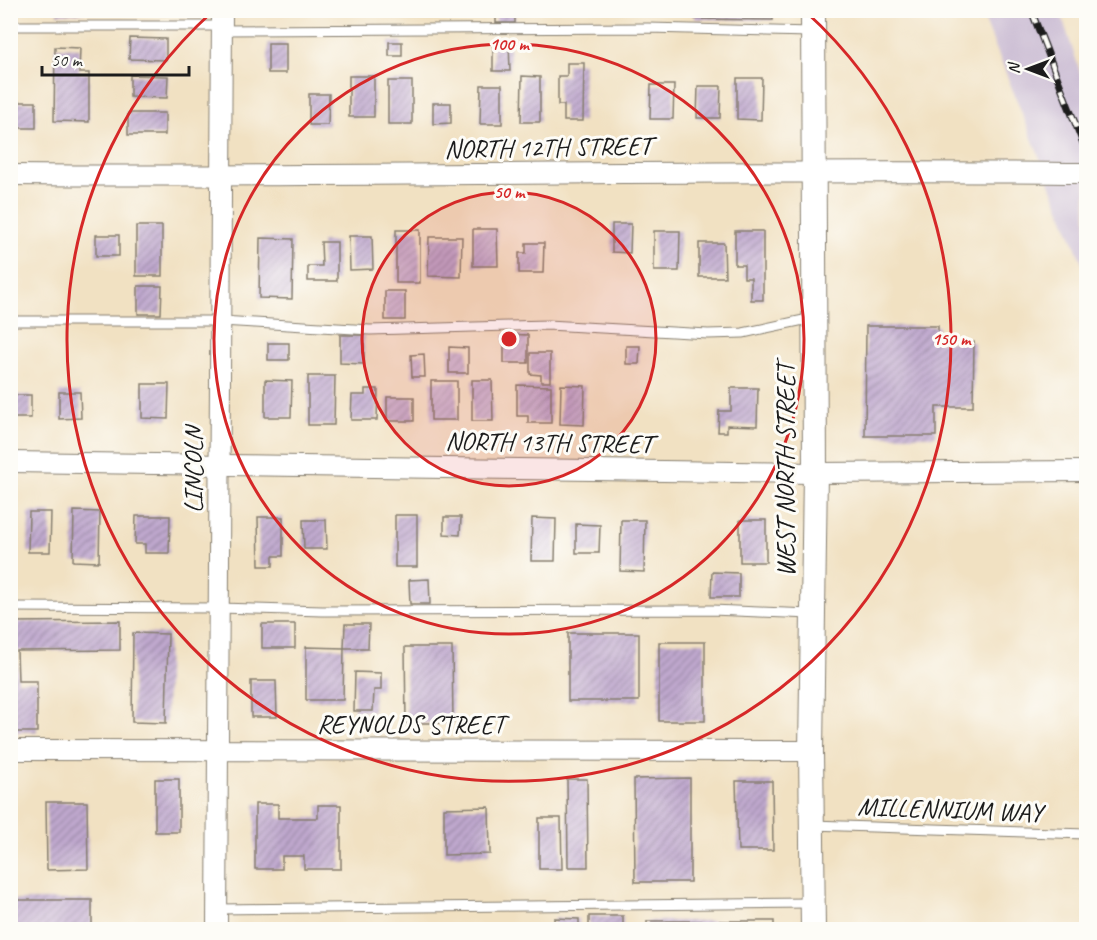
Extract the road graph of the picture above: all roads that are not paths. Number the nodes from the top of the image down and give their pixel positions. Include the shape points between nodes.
1 (813, 21) edge
2 (222, 22) edge
3 (10, 26) edge
4 (813, 172) junction
5 (1086, 173) edge
6 (10, 175) edge
7 (222, 177) junction
8 (814, 318) junction
9 (10, 321) edge
10 (221, 321) junction
11 (10, 462) edge
12 (220, 464) junction
13 (1086, 471) edge
14 (815, 473) junction
15 (10, 607) edge
16 (219, 608) junction
17 (813, 614) junction
18 (10, 750) edge
19 (218, 751) junction
20 (812, 751) junction
21 (812, 825) junction
22 (1086, 834) edge
23 (813, 903) junction
24 (218, 909) junction
25 (217, 930) edge
26 (813, 930) edge

1 - 2 lane via 648,28
1 - 4 street, WEST NORTH STREET
2 - 3 lane
2 - 7 street, LINCOLN
4 - 5 street, NORTH 12TH STREET
4 - 7 street, NORTH 12TH STREET
4 - 8 street, WEST NORTH STREET
6 - 7 street, NORTH 12TH STREET
7 - 10 street, LINCOLN
8 - 10 lane via 743,333 708,334 548,325 370,330
8 - 14 street, WEST NORTH STREET
9 - 10 lane
10 - 12 street, LINCOLN
11 - 12 street, NORTH 13TH STREET
12 - 14 street, NORTH 13TH STREET
12 - 16 street, LINCOLN
13 - 14 street, NORTH 13TH STREET
14 - 17 street, WEST NORTH STREET
15 - 16 lane
16 - 17 lane
16 - 19 street, LINCOLN
17 - 20 street, WEST NORTH STREET
18 - 19 street, REYNOLDS STREET
19 - 20 street, REYNOLDS STREET
19 - 24 street, LINCOLN
20 - 21 street, WEST NORTH STREET
21 - 22 lane, MILLENNIUM WAY
21 - 23 street, WEST NORTH STREET
23 - 24 lane
23 - 26 street, WEST NORTH STREET
24 - 25 street, LINCOLN

